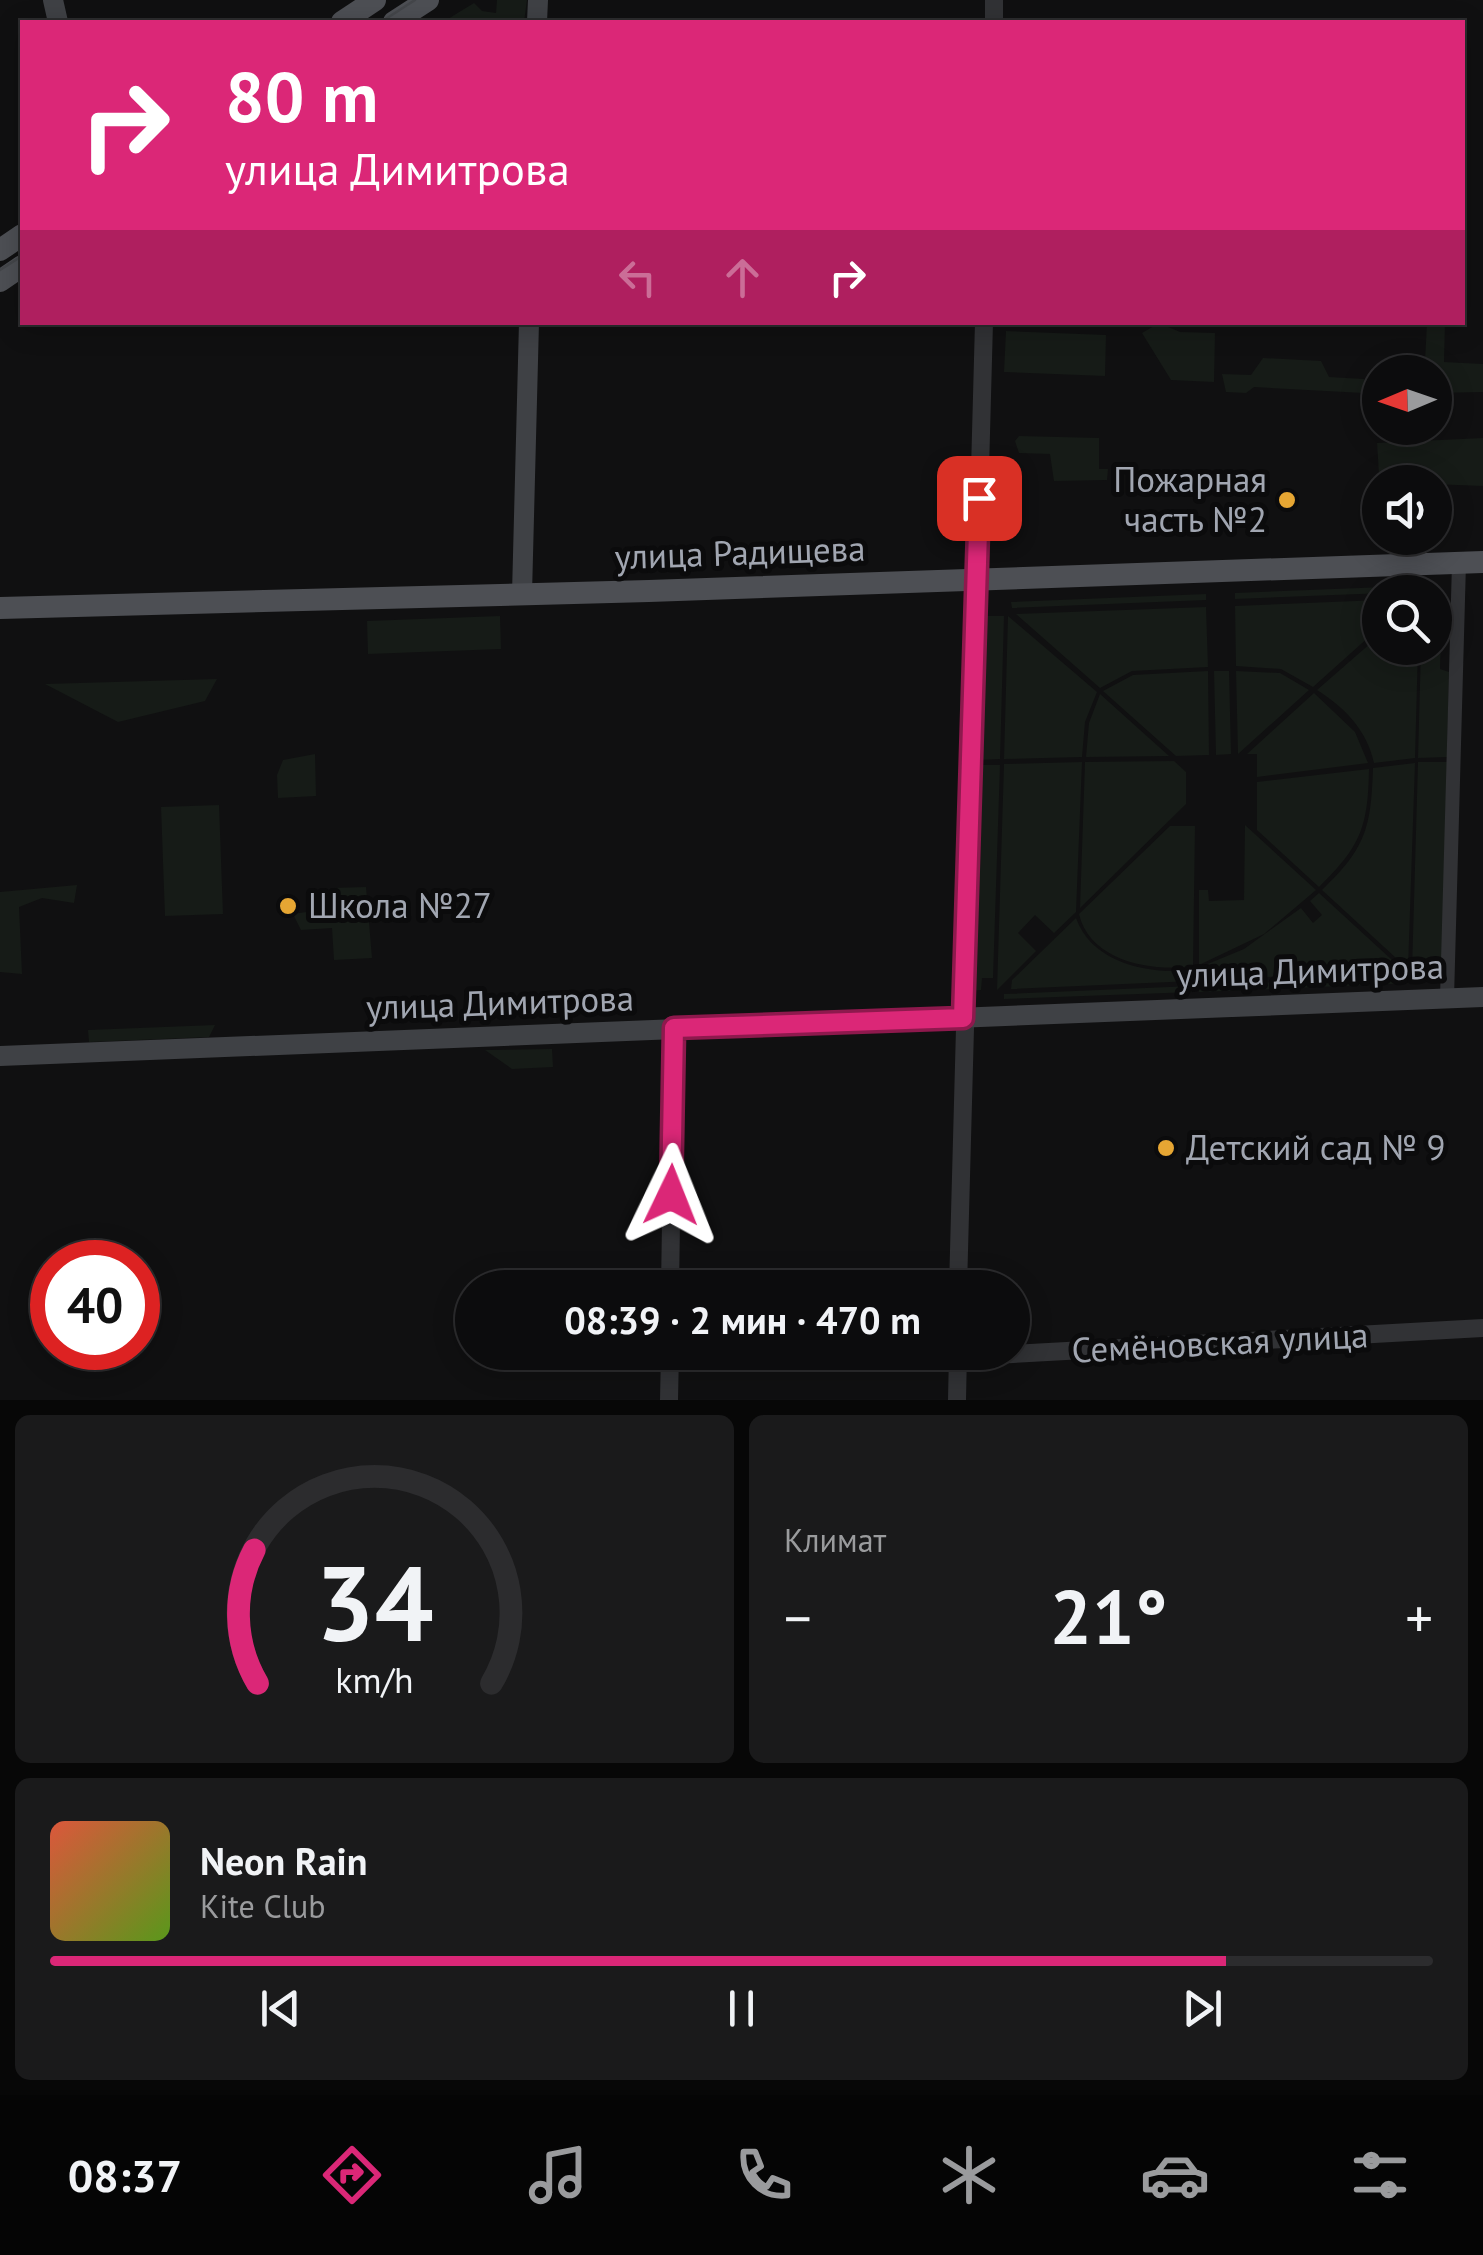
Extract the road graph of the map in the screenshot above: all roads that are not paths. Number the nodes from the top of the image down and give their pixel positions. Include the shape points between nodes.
1 (375, 0) edge
2 (428, 0) edge
3 (345, 20) edge
4 (397, 20) edge
5 (529, 325) edge
6 (984, 325) edge
7 (1459, 562) junction
8 (1483, 562) edge
9 (976, 580) junction
10 (522, 594) junction
11 (0, 608) edge
12 (1483, 997) edge
13 (1447, 998) junction
14 (963, 1018) junction
15 (674, 1028) junction
16 (0, 1056) edge
17 (670, 1270) edge
18 (958, 1270) edge
19 (1483, 1328) edge
20 (1030, 1351) edge
21 (670, 1370) edge
22 (958, 1370) edge
23 (670, 1400) edge
24 (957, 1400) edge

1 - 3 main road
2 - 4 main road
5 - 10 main road
6 - 9 street
7 - 8 main road, улица Радищева
7 - 9 main road, улица Радищева
7 - 13 street
9 - 10 main road, улица Радищева
9 - 14 street
10 - 11 main road, улица Радищева
12 - 13 main road, улица Димитрова
13 - 14 main road, улица Димитрова
14 - 15 main road, улица Димитрова
14 - 18 street
15 - 16 main road, улица Димитрова
15 - 17 street
19 - 20 street, Семёновская улица
21 - 23 street
22 - 24 street

